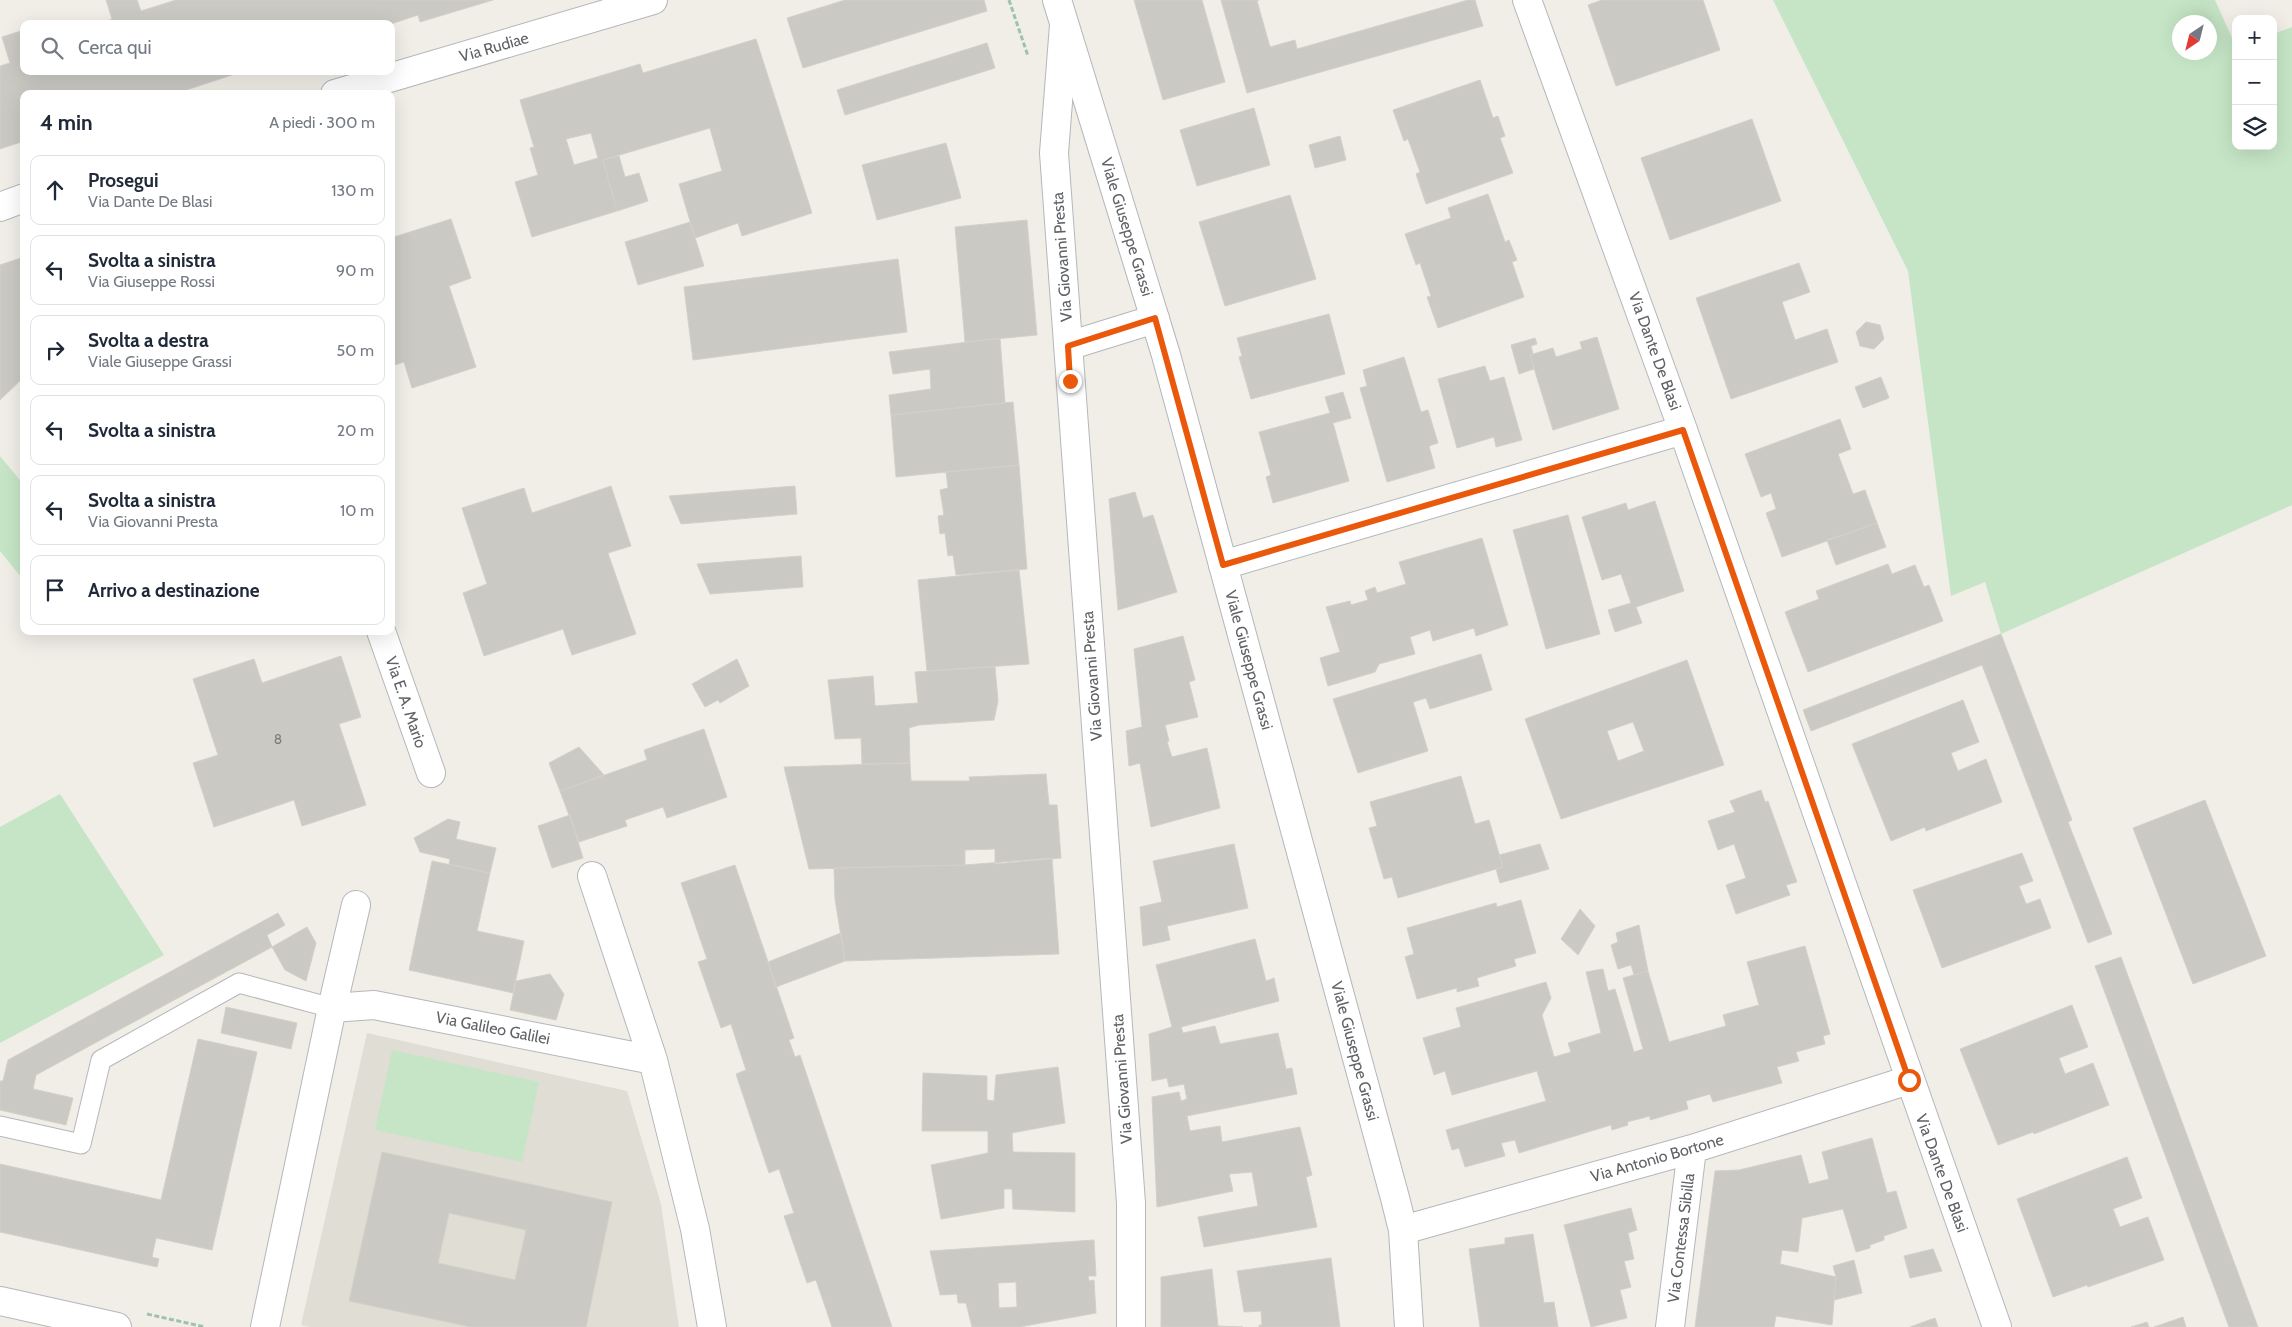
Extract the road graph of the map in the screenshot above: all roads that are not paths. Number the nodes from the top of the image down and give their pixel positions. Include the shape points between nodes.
1 (653, 0) edge
2 (1527, 0) edge
3 (1060, 12) edge
4 (349, 90) edge
5 (20, 200) edge
6 (0, 207) edge
7 (1155, 318) junction
8 (1068, 346) junction
9 (1683, 430) junction
10 (1223, 565) junction
11 (382, 635) edge
12 (431, 773) dead end
13 (592, 876) dead end
14 (356, 905) dead end
15 (332, 1008) junction
16 (652, 1060) junction
17 (1909, 1080) junction
18 (0, 1126) edge
19 (1692, 1148) junction
20 (1403, 1230) junction
21 (0, 1301) edge
22 (117, 1327) edge
23 (265, 1327) edge
24 (712, 1327) edge
25 (1131, 1327) edge
26 (1409, 1327) edge
27 (1670, 1327) edge
28 (1996, 1327) edge

1 - 4 street, Via Rudiae
2 - 9 street, Via Dante De Blasi
3 - 7 street, Viale Giuseppe Grassi
3 - 8 street, Via Giovanni Presta via 1054,153
5 - 6 street
7 - 8 street
7 - 10 street, Viale Giuseppe Grassi
8 - 25 street, Via Giovanni Presta via 1131,1203
9 - 10 street
9 - 17 street, Via Dante De Blasi
10 - 20 street, Viale Giuseppe Grassi
11 - 12 street, Via E. A. Mario
13 - 16 street
14 - 15 street
15 - 16 street, Via Galileo Galilei via 374,1005
15 - 18 lane via 239,983 101,1060 81,1144
15 - 23 street
16 - 24 street via 695,1229
17 - 19 street, Via Antonio Bortone
17 - 28 street, Via Dante De Blasi
19 - 20 street, Via Antonio Bortone
19 - 27 street, Via Contessa Sibilla
20 - 26 street, Viale Giuseppe Grassi
21 - 22 street

